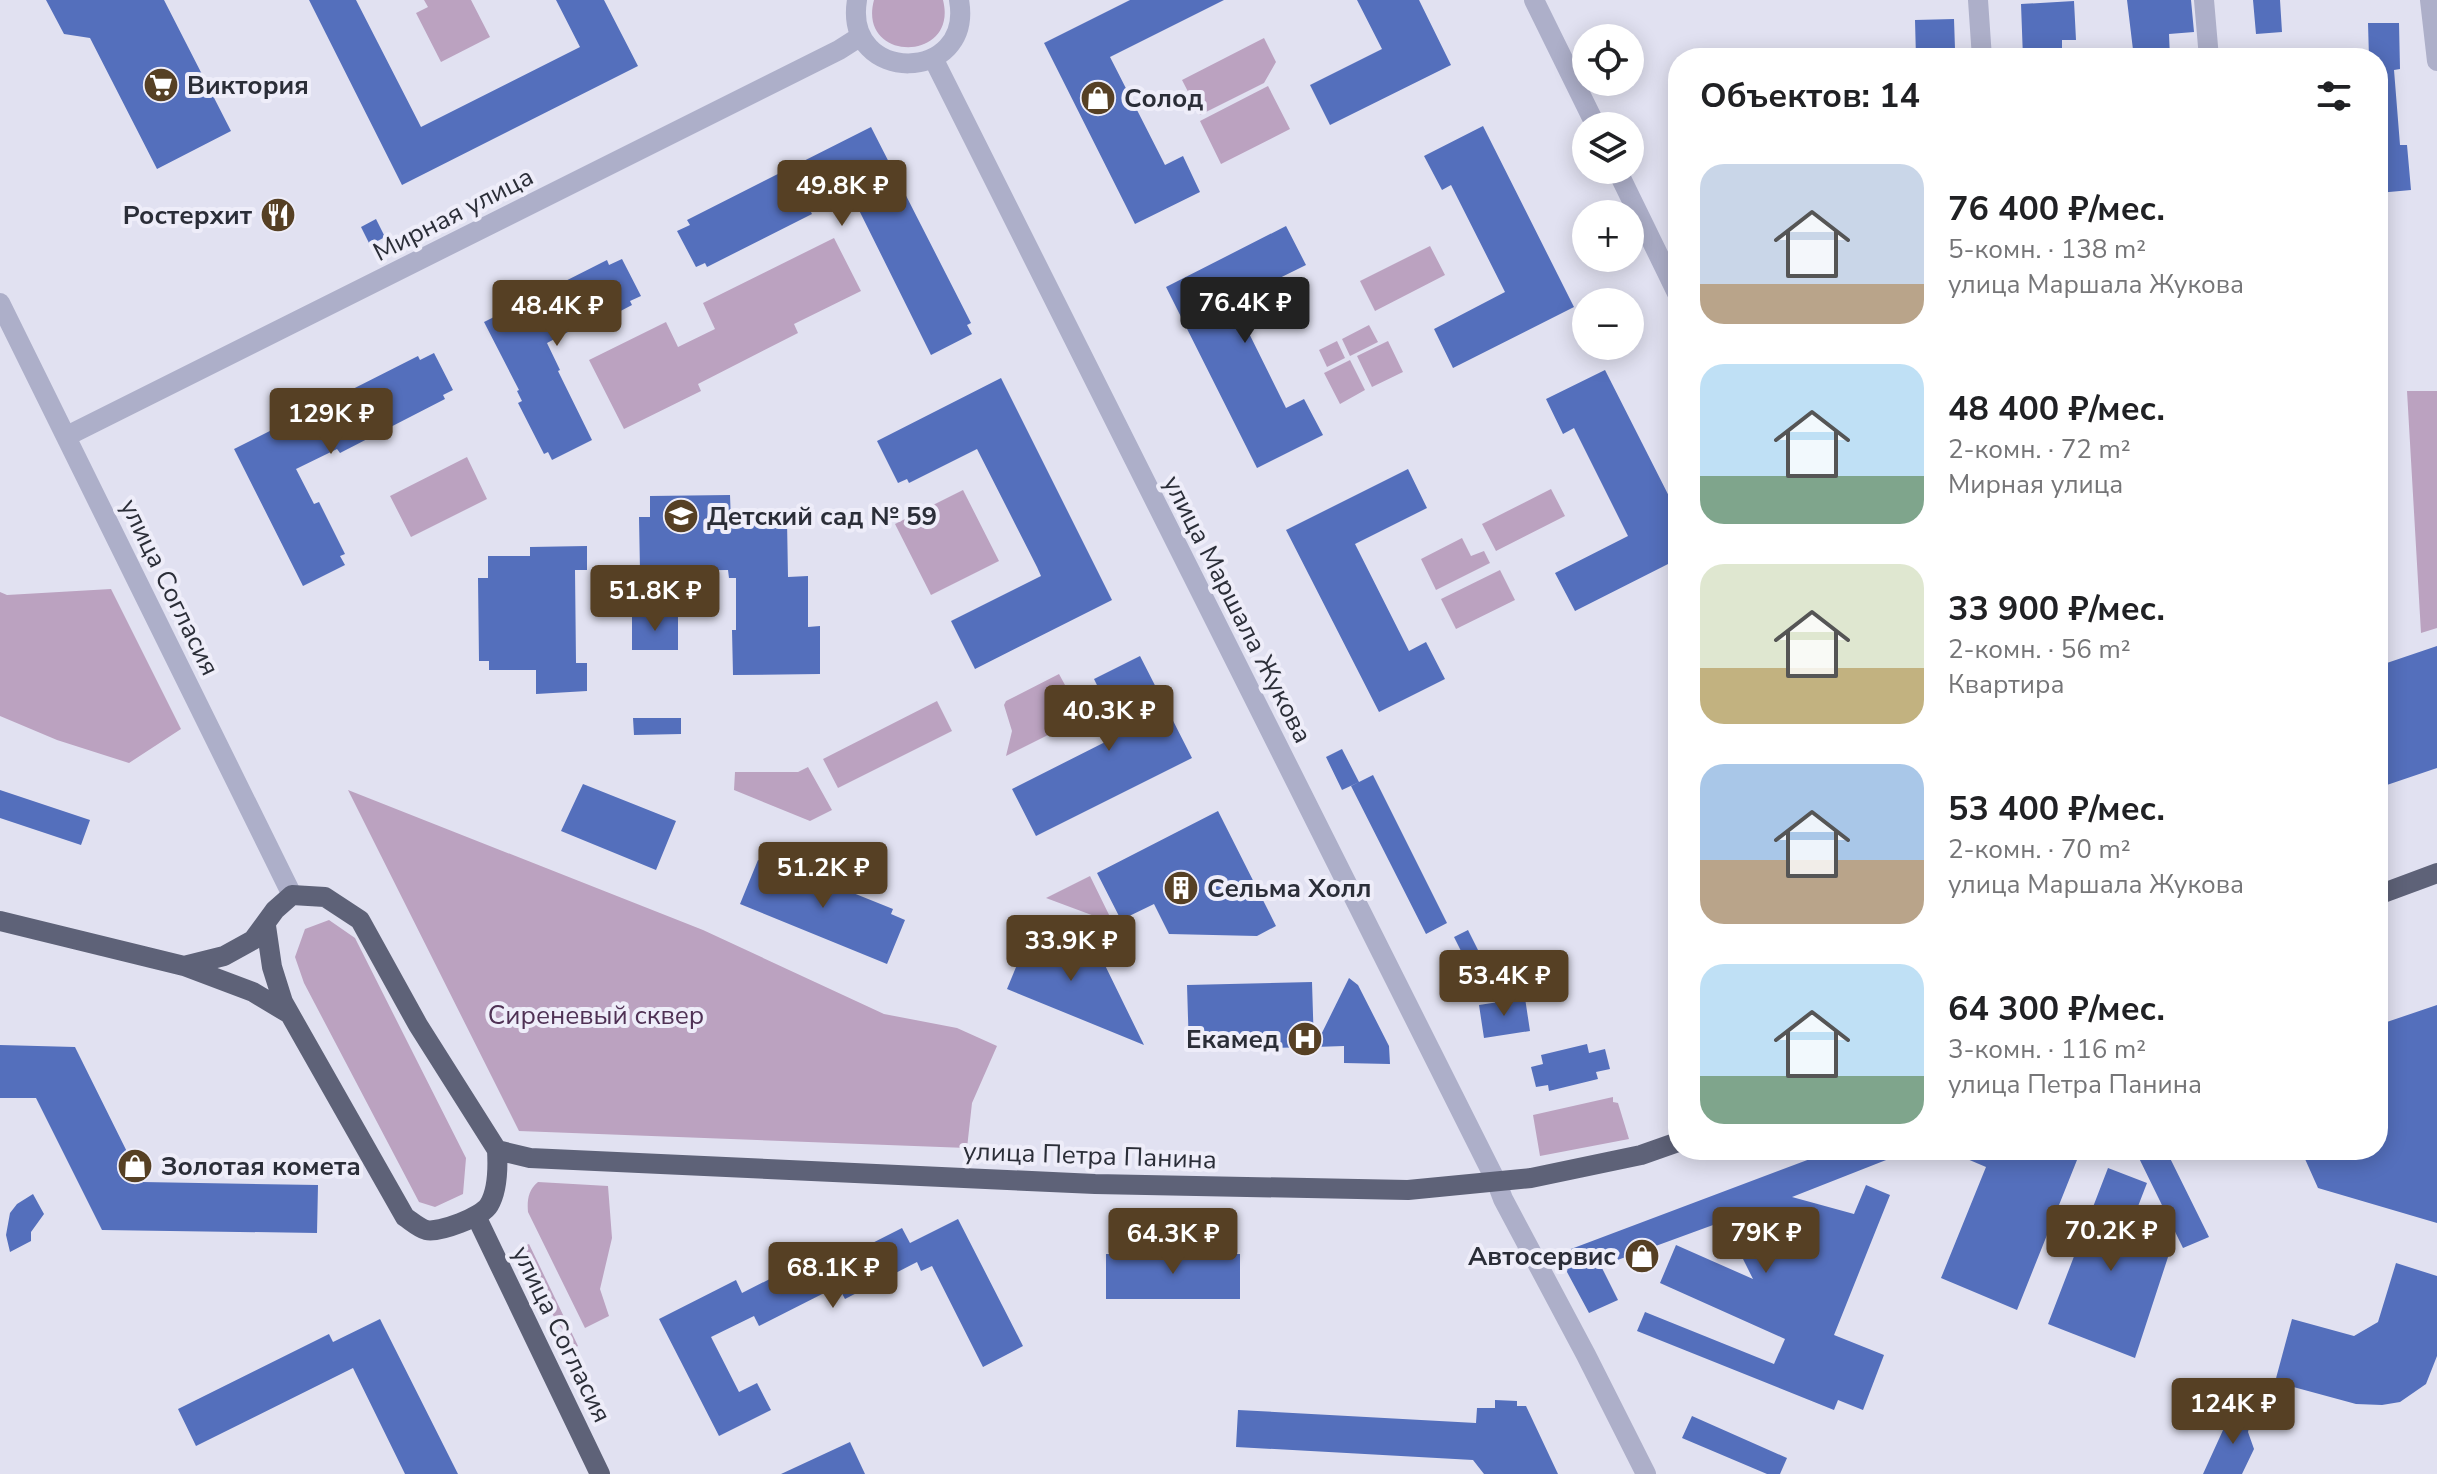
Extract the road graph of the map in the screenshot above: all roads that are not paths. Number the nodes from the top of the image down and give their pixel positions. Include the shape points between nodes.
1 (857, 0) edge
2 (959, 0) edge
3 (1534, 0) edge
4 (1978, 0) edge
5 (2204, 0) edge
6 (2430, 0) edge
7 (861, 36) junction
8 (1981, 48) edge
9 (2208, 48) edge
10 (933, 58) junction
11 (2437, 61) edge
12 (1589, 112) edge
13 (1624, 184) edge
14 (1668, 275) edge
15 (0, 303) edge
16 (67, 436) junction
17 (2437, 873) edge
18 (2388, 891) edge
19 (292, 895) junction
20 (0, 921) edge
21 (266, 926) junction
22 (184, 966) junction
23 (289, 1014) junction
24 (1668, 1146) edge
25 (497, 1150) junction
26 (1497, 1183) junction
27 (476, 1216) junction
28 (600, 1474) edge
29 (1646, 1474) edge

1 - 7 street
2 - 10 street via 956,33
3 - 12 street
4 - 8 street
5 - 9 street
6 - 11 street
7 - 10 street via 892,62
7 - 16 street, Мирная улица
10 - 26 street, улица Маршала Жукова
13 - 14 street
15 - 16 street, улица Согласия
16 - 19 street, улица Согласия
17 - 18 main road
19 - 21 main road
19 - 25 main road via 325,897 360,920
20 - 22 main road
21 - 22 main road via 224,956
21 - 23 main road via 272,967
22 - 23 main road via 253,992
23 - 27 main road via 405,1217 425,1230 438,1231
24 - 26 main road, улица Петра Панина
25 - 26 main road, улица Петра Панина via 530,1158 1095,1184 1408,1190
25 - 27 main road via 498,1173 488,1207
26 - 29 street, улица Маршала Жукова
27 - 28 main road, улица Согласия

